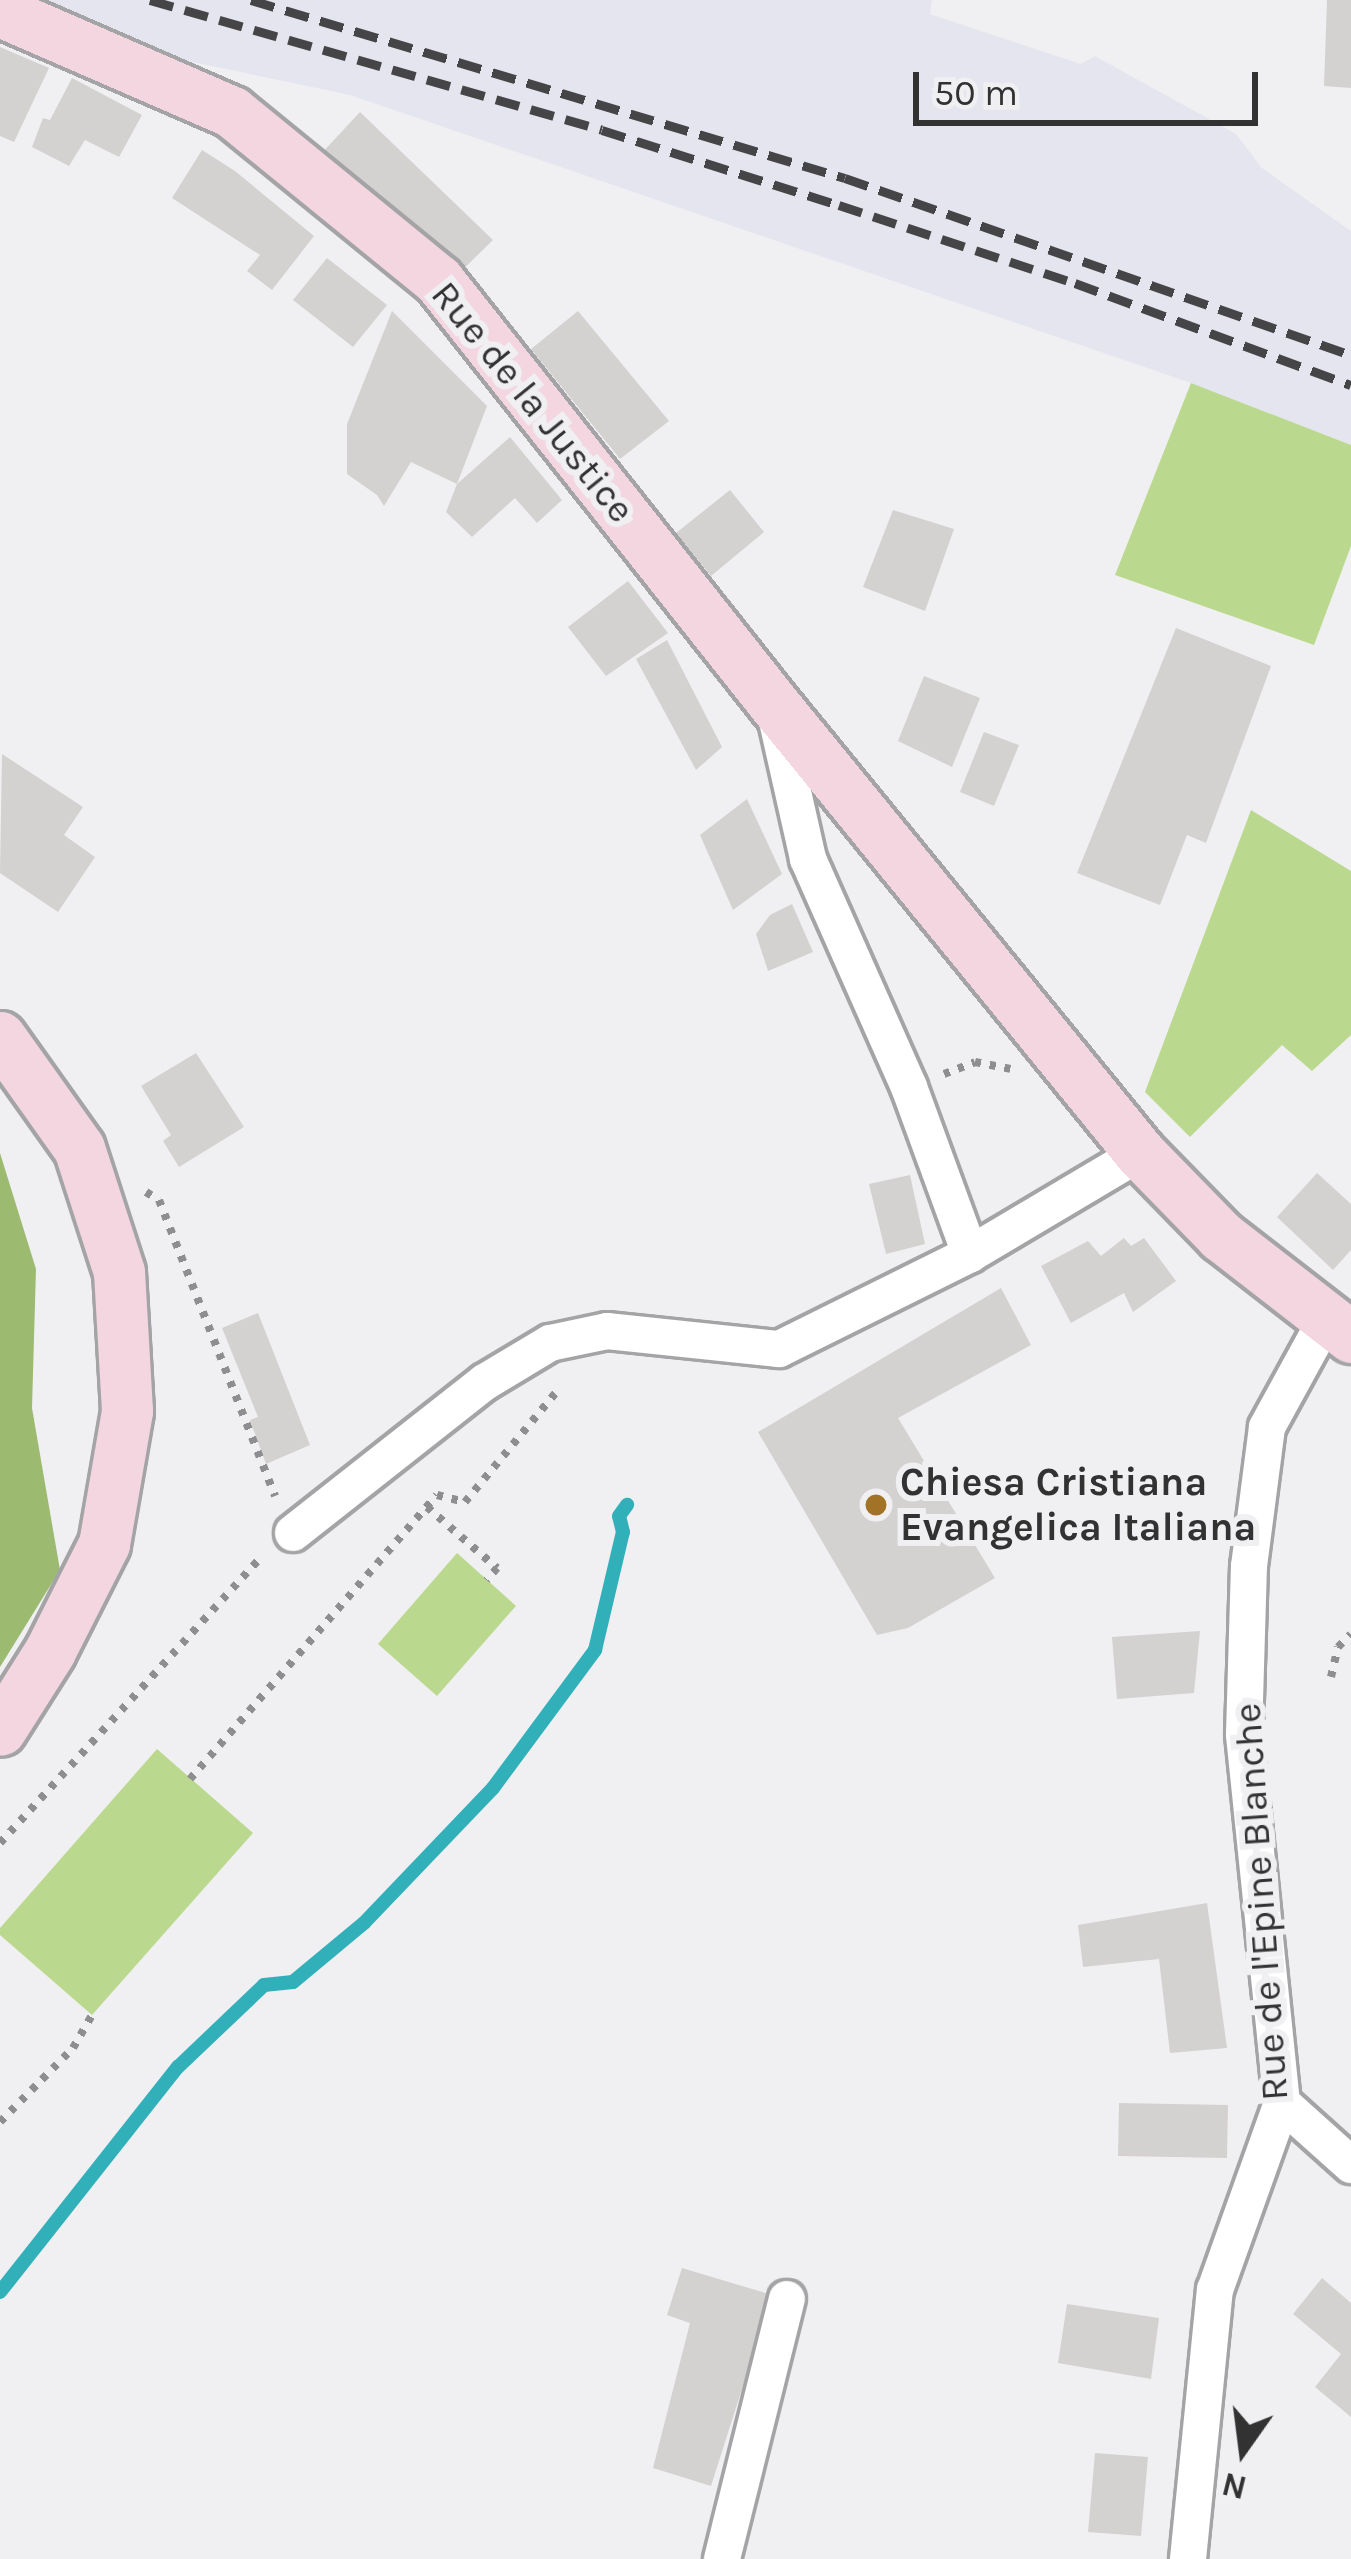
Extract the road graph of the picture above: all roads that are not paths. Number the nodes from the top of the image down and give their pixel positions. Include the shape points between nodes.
1 (0, 11) edge
2 (773, 703) junction
3 (0, 1037) edge
4 (1141, 1153) junction
5 (970, 1254) junction
6 (1338, 1329) edge
7 (292, 1533) road end
8 (0, 1730) edge
9 (1282, 2103) junction
10 (1351, 2165) edge
11 (787, 2299) dead end
12 (722, 2559) edge
13 (1188, 2559) edge

1 - 2 street, Rue de la Justice via 232,112 438,280
2 - 4 street, Rue de la Justice
2 - 5 street, Rue de la Justice via 808,859 909,1087
3 - 8 street via 79,1148 119,1272 127,1411 104,1544
4 - 5 street
4 - 6 street, Rue de la Justice via 1221,1236
5 - 7 street via 779,1349 607,1331 550,1343 485,1382
6 - 9 street, Rue de l'Epine Blanche via 1268,1426 1249,1566 1244,1734
9 - 10 street
9 - 13 street, Rue de l'Epine Blanche via 1215,2290
11 - 12 street

